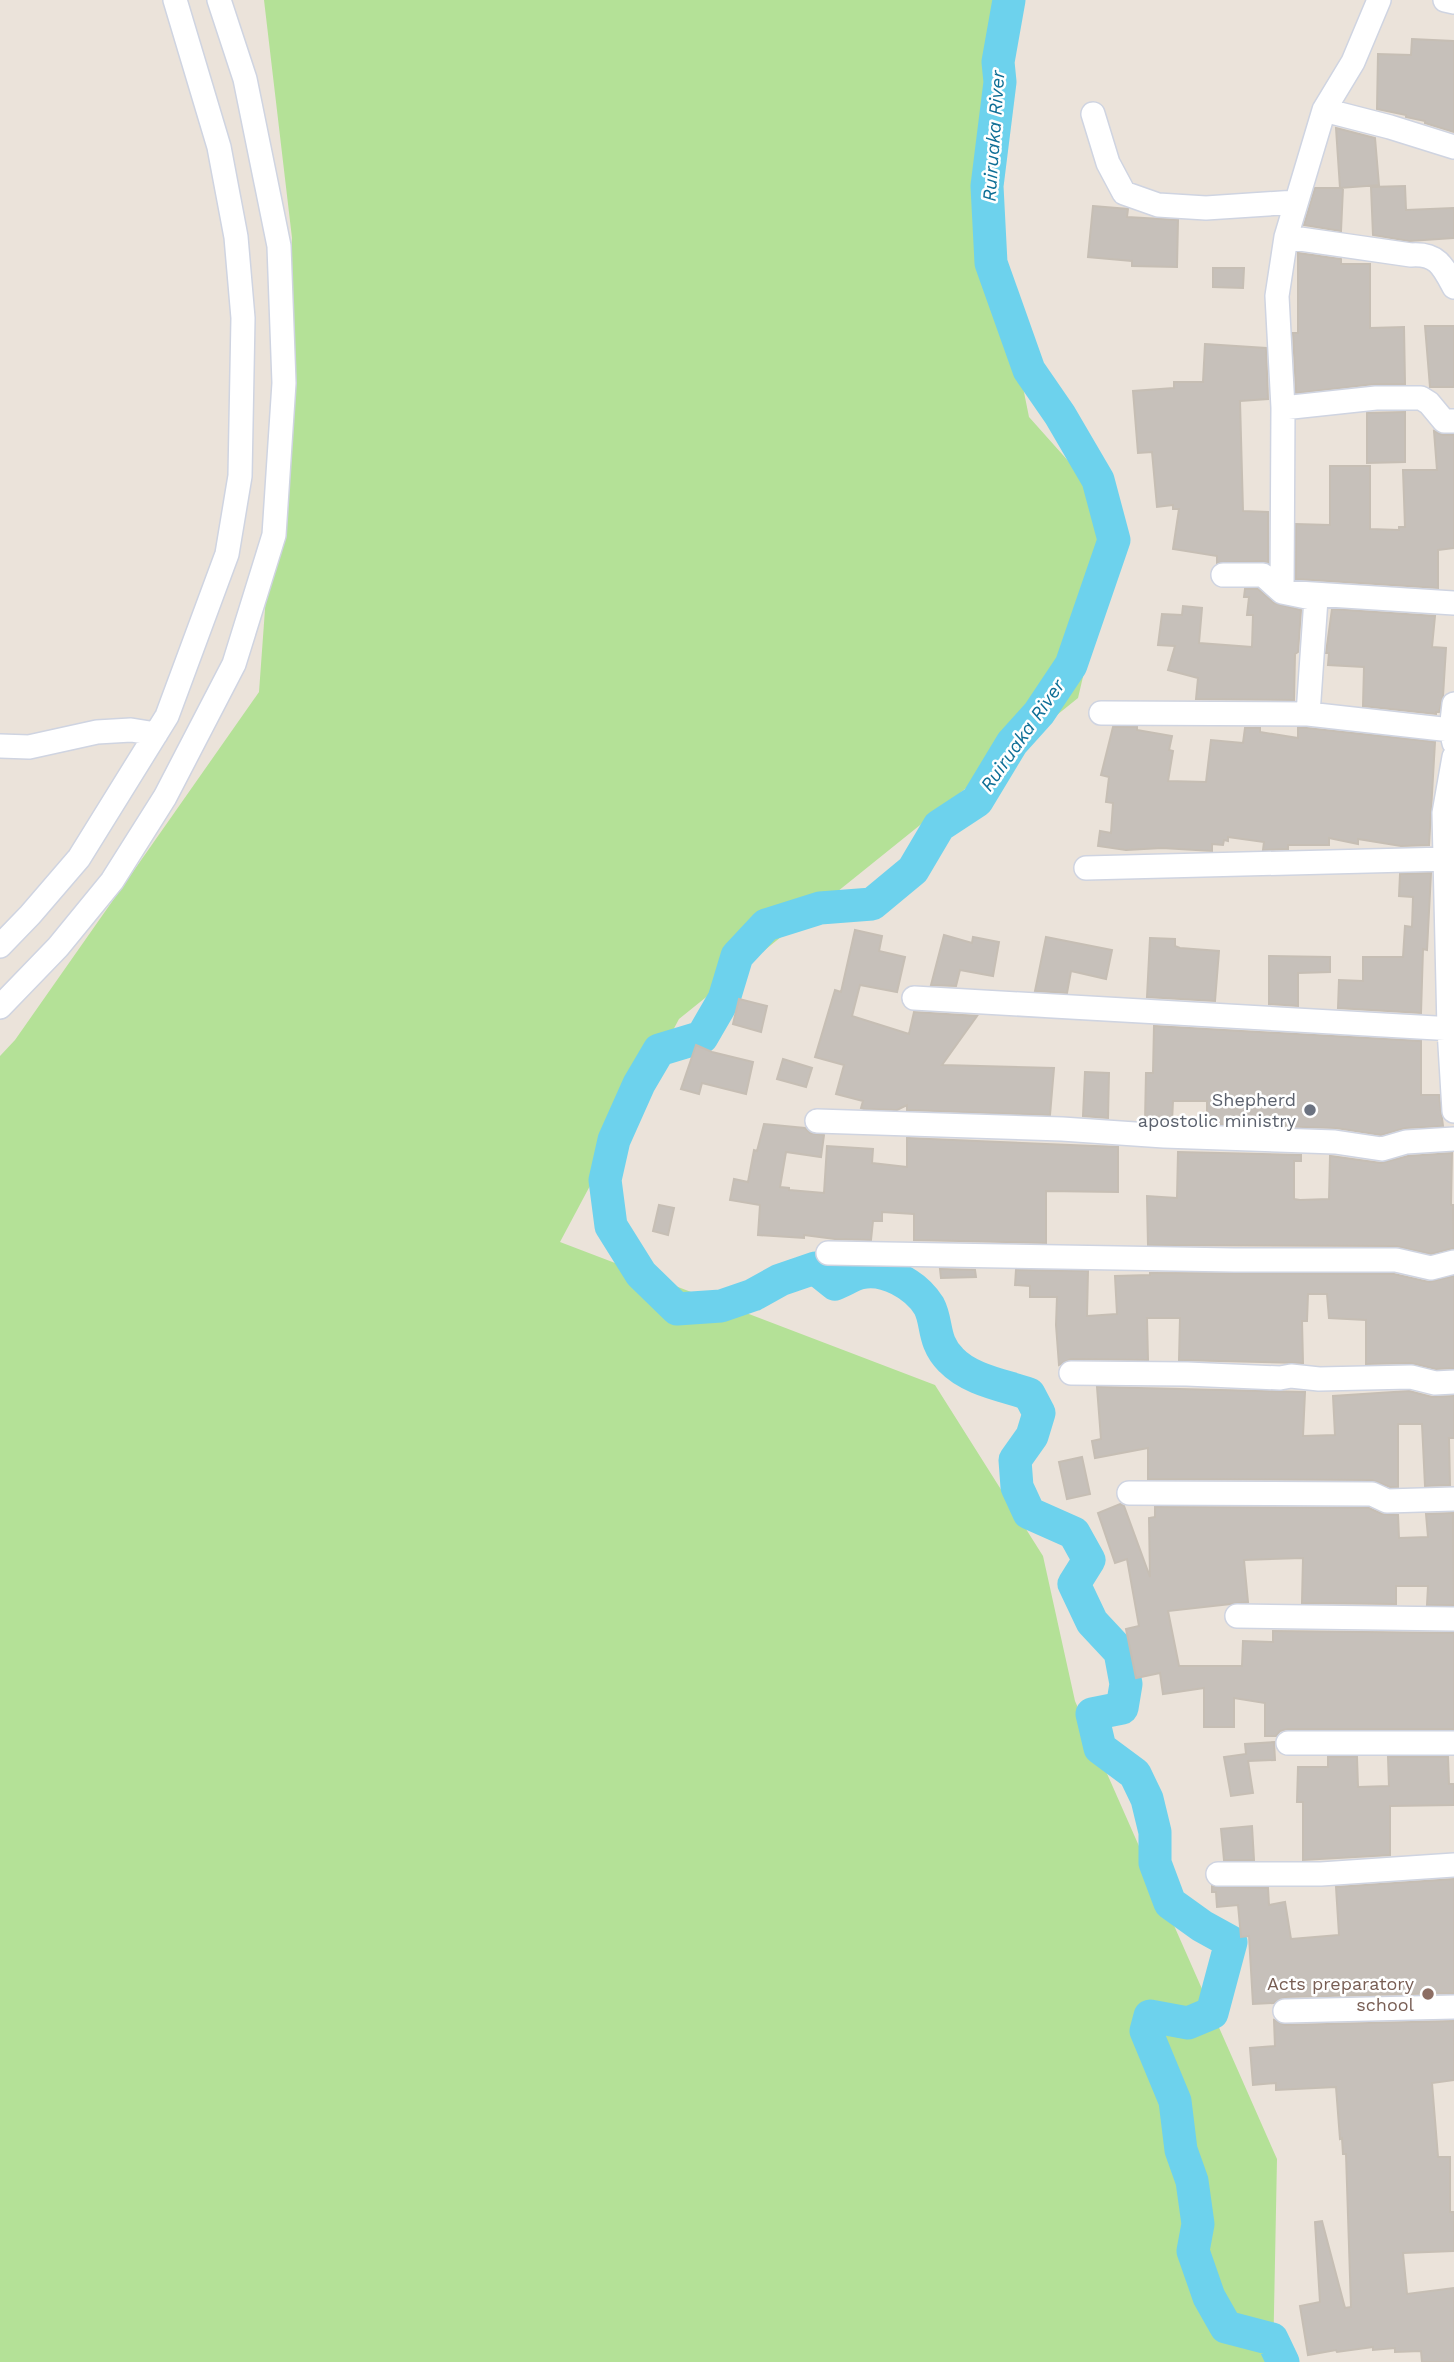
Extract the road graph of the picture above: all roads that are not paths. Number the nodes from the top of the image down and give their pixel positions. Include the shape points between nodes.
1 (175, 0) edge
2 (219, 0) edge
3 (1379, 0) edge
4 (1445, 0) edge
5 (1454, 2) edge
6 (1324, 110) junction
7 (1093, 114) dead end
8 (1454, 147) edge
9 (1296, 202) junction
10 (1286, 237) junction
11 (1454, 288) edge
12 (1283, 408) junction
13 (1454, 421) edge
14 (1223, 575) dead end
15 (1282, 592) junction
16 (1454, 603) edge
17 (1454, 704) edge
18 (1101, 713) dead end
19 (1308, 714) junction
20 (156, 734) junction
21 (1453, 737) edge
22 (0, 746) edge
23 (1454, 757) edge
24 (1449, 815) edge
25 (1447, 859) junction
26 (1086, 868) dead end
27 (1450, 895) edge
28 (0, 946) edge
29 (914, 998) dead end
30 (0, 1007) edge
31 (1451, 1029) edge
32 (1454, 1111) edge
33 (817, 1121) dead end
34 (1454, 1139) edge
35 (828, 1253) dead end
36 (1454, 1262) edge
37 (1071, 1373) dead end
38 (1454, 1382) edge
39 (1129, 1493) dead end
40 (1454, 1499) edge
41 (1237, 1615) dead end
42 (1454, 1619) edge
43 (1288, 1742) dead end
44 (1454, 1743) edge
45 (1454, 1865) edge
46 (1218, 1874) dead end
47 (1454, 2007) edge
48 (1285, 2011) dead end

1 - 20 street via 219,147 236,237 243,318 240,462 227,554 167,716
2 - 30 street via 245,79 279,246 284,383 274,535 234,664 165,797 112,881
3 - 6 street via 1353,62
4 - 5 street
6 - 8 street
6 - 9 street
7 - 9 street via 1108,163 1124,193 1158,205 1206,208
9 - 10 street
10 - 11 street via 1428,255 1443,267
10 - 12 street via 1277,296
12 - 13 street via 1421,398 1444,421
12 - 15 street
14 - 15 street via 1263,575
15 - 16 street
15 - 19 street via 1316,600
17 - 21 street
18 - 19 street
19 - 21 street
20 - 22 street via 97,732 29,747
20 - 28 street via 79,858
23 - 24 street
24 - 25 street
25 - 26 street
25 - 27 street
27 - 31 street
29 - 31 street
31 - 32 street
33 - 34 street via 1335,1142 1382,1149 1406,1142
35 - 36 street via 1396,1259 1431,1268
37 - 38 street via 1410,1377
39 - 40 street
41 - 42 street
43 - 44 street
45 - 46 street via 1321,1874
47 - 48 street

